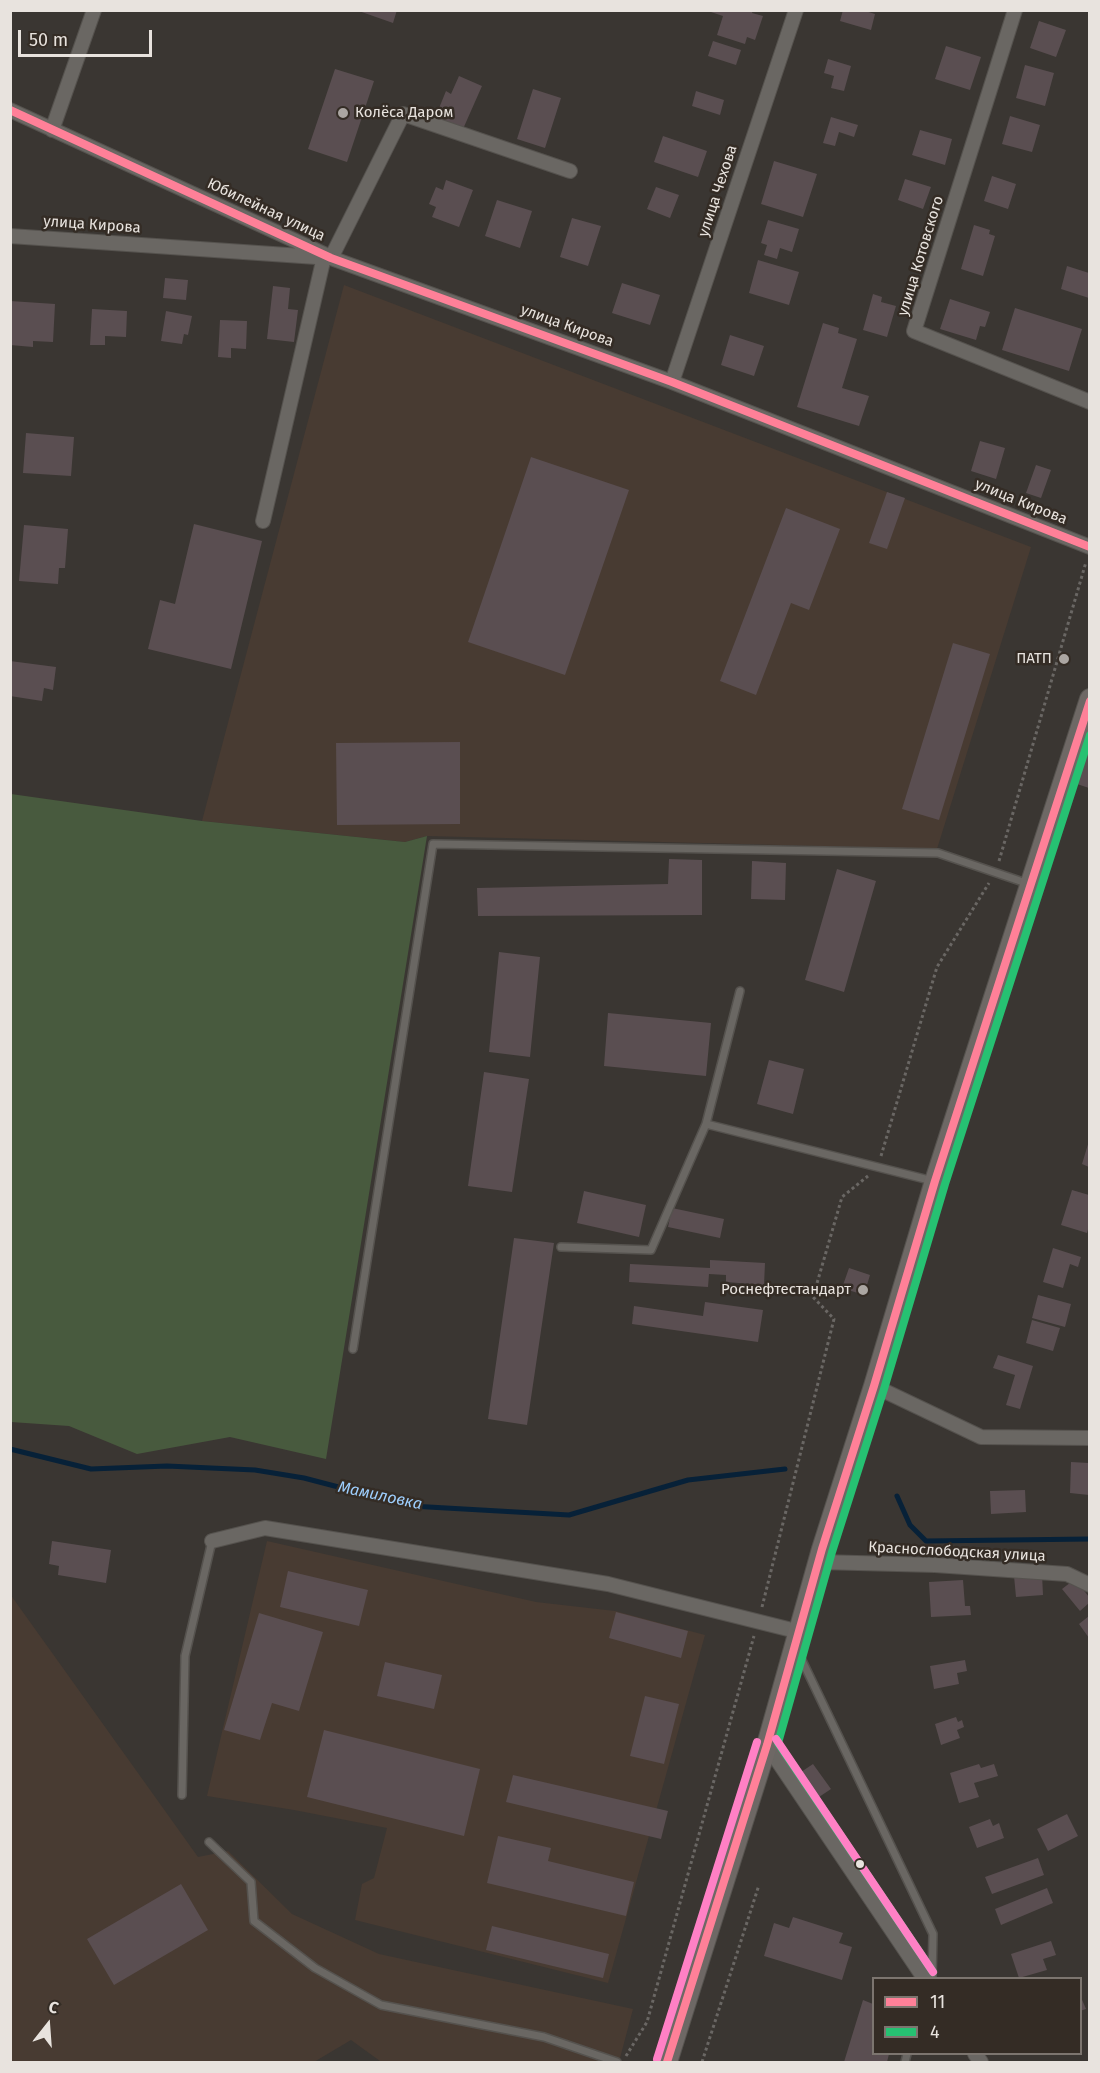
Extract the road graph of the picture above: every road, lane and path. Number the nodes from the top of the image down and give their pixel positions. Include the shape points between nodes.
1 (94, 10) edge
2 (795, 10) edge
3 (1014, 10) edge
4 (10, 110) edge
5 (52, 130) junction
6 (570, 171) dead end
7 (10, 236) edge
8 (327, 258) junction
9 (672, 382) junction
10 (1089, 402) edge
11 (263, 520) dead end
12 (1089, 546) edge
13 (1086, 562) dead end
14 (1089, 699) edge
15 (995, 873) junction
16 (1032, 884) junction
17 (740, 991) dead end
18 (706, 1124) junction
19 (878, 1167) junction
20 (935, 1181) junction
21 (561, 1247) dead end
22 (353, 1349) dead end
23 (874, 1386) junction
24 (1089, 1438) edge
25 (212, 1540) joint
26 (819, 1562) junction
27 (1089, 1585) edge
28 (758, 1622) junction
29 (797, 1640) junction
30 (767, 1745) junction
31 (182, 1795) dead end
32 (209, 1842) dead end
33 (759, 1885) dead end
34 (923, 1977) edge
35 (932, 1977) edge
36 (620, 2062) edge
37 (667, 2062) edge
38 (702, 2062) edge

1 - 5 street
2 - 9 street, улица Чехова
3 - 10 street, улица Котовского via 914,331
4 - 5 street, Юбилейная улица
5 - 8 street, Юбилейная улица
6 - 8 street, Юбилейная улица via 403,114
7 - 8 street, улица Кирова
8 - 9 street, улица Кирова
8 - 11 street
9 - 12 street, улица Кирова
13 - 15 path
14 - 16 street
15 - 16 lane
15 - 19 path via 937,967
15 - 22 lane via 938,853 433,844
16 - 20 street
17 - 18 lane
18 - 19 lane
18 - 21 lane via 651,1250
19 - 20 lane
19 - 28 path via 842,1197 813,1298 834,1319
20 - 23 street
23 - 24 street via 981,1437
23 - 26 street
25 - 28 street via 265,1528 608,1584
25 - 31 lane via 185,1656
26 - 27 street, Краснослободская улица via 1067,1574
26 - 29 street
28 - 29 street
28 - 36 path via 647,2022
29 - 30 street
29 - 35 lane via 933,1934
30 - 34 street
30 - 37 street
32 - 36 lane via 251,1882 254,1921 315,1968 381,2005 544,2037
33 - 38 path

